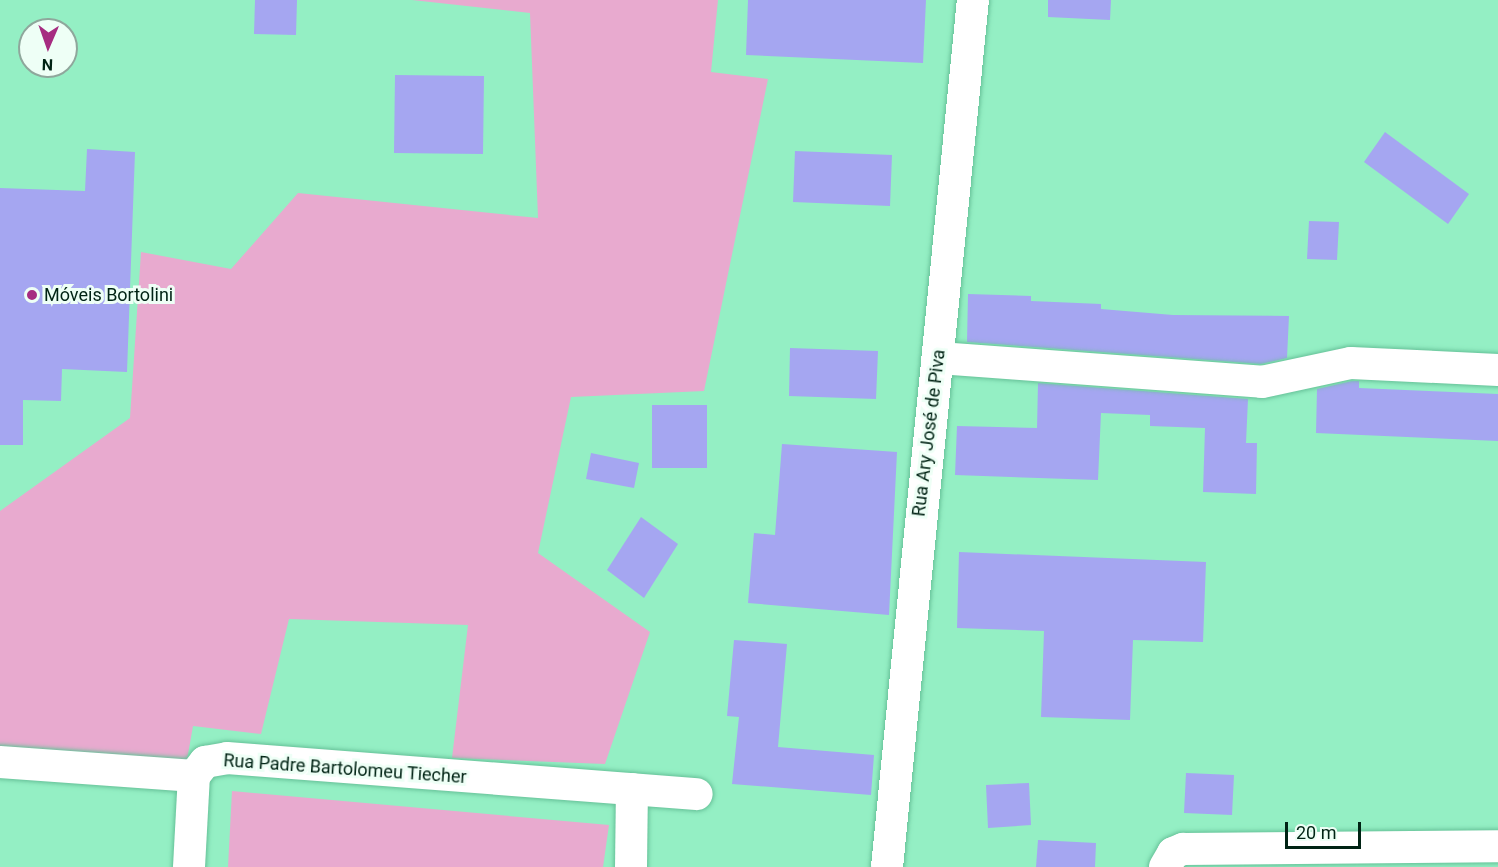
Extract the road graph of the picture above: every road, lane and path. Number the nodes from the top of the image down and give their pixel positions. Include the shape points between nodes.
1 (973, 0) edge
2 (939, 358) junction
3 (1498, 370) edge
4 (0, 762) edge
5 (194, 776) junction
6 (632, 789) junction
7 (697, 794) dead end
8 (1498, 846) edge
9 (189, 867) edge
10 (631, 867) edge
11 (887, 867) edge
12 (1165, 867) edge

1 - 2 street, Rua Ary José de Piva
2 - 3 street via 1262,382 1351,363
2 - 11 street, Rua Ary José de Piva
4 - 5 street
5 - 6 street, Rua Padre Bartolomeu Tiecher via 205,762 227,758
5 - 9 street
6 - 7 street, Rua Padre Bartolomeu Tiecher
6 - 10 street
8 - 12 street via 1183,849 1173,853

